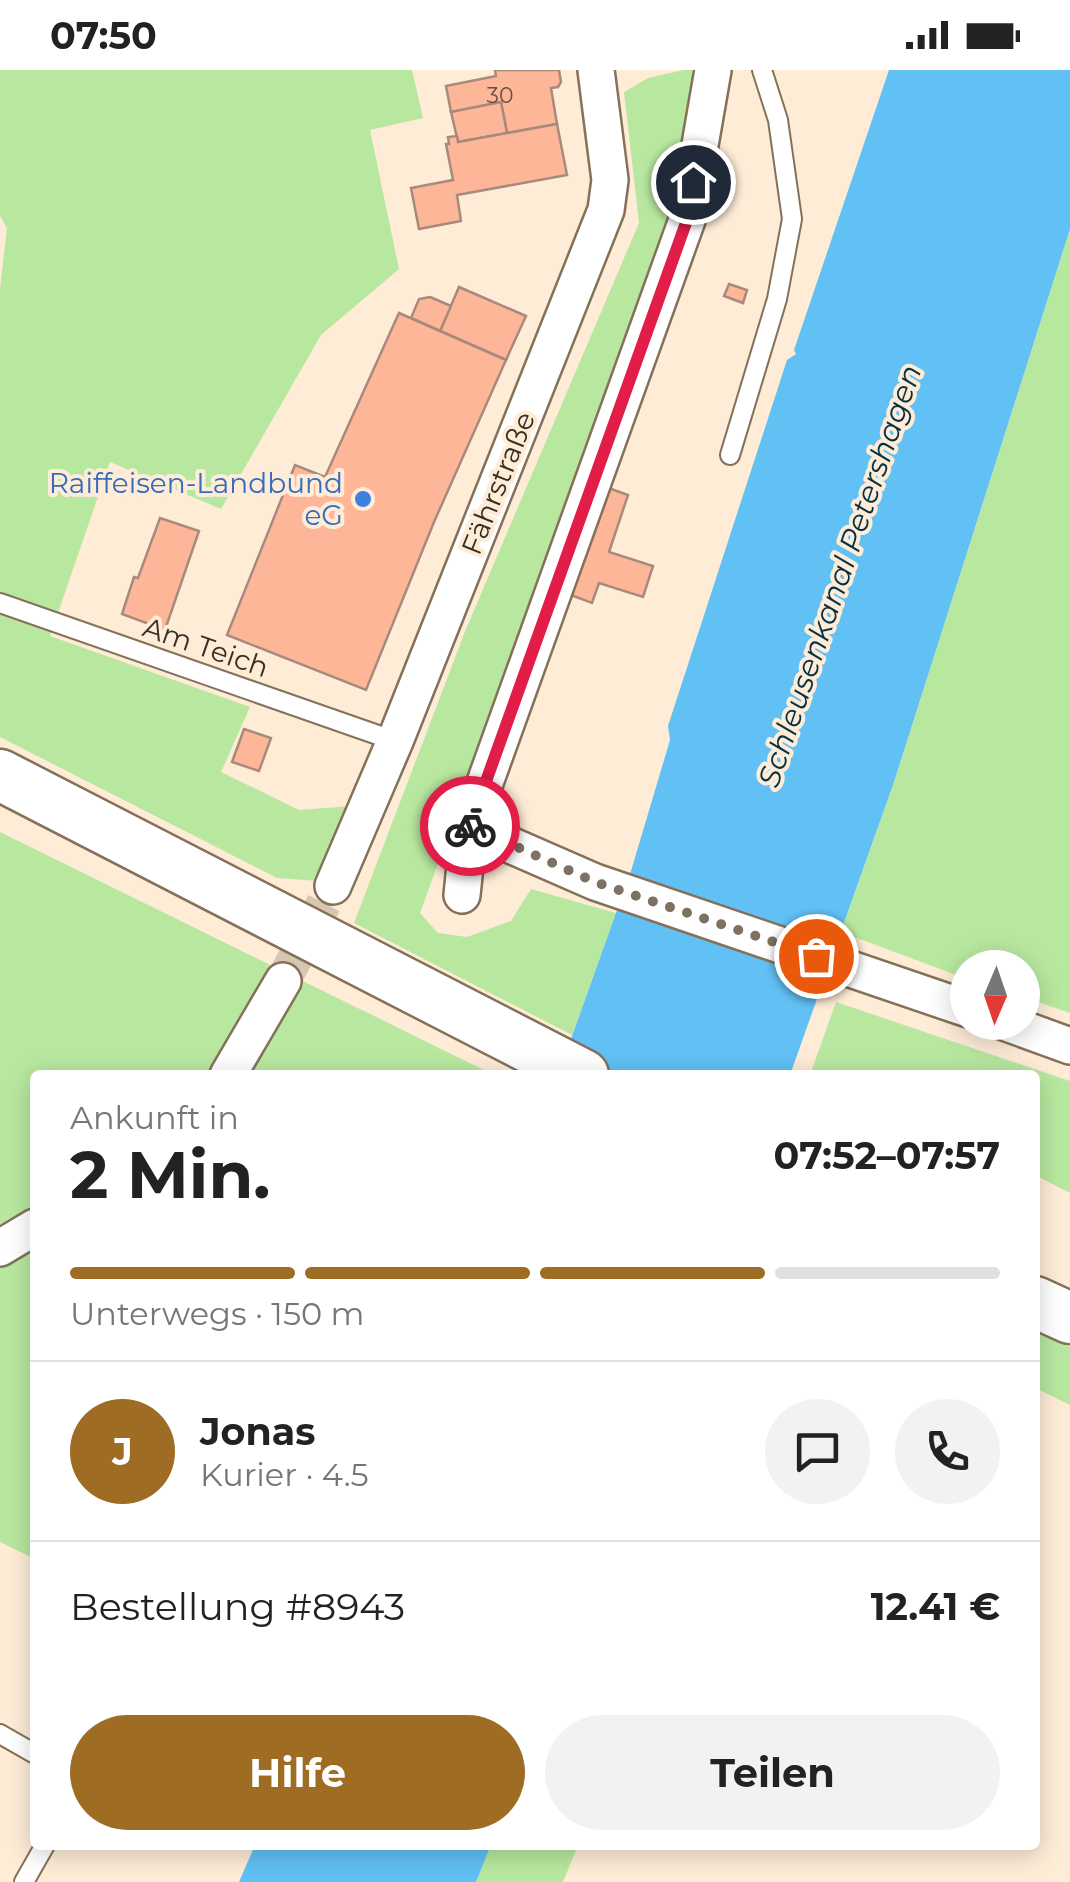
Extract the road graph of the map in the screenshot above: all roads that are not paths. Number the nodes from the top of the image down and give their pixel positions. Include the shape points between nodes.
1 (596, 70) edge
2 (712, 70) edge
3 (762, 70) edge
4 (730, 456) dead end
5 (0, 603) edge
6 (395, 741) junction
7 (0, 775) edge
8 (470, 827) junction
9 (333, 886) tunnel mouth
10 (462, 895) dead end
11 (283, 981) tunnel mouth
12 (950, 1004) edge
13 (1040, 1035) edge
14 (1070, 1046) edge
15 (231, 1070) edge
16 (573, 1070) edge
17 (30, 1231) edge
18 (0, 1248) edge
19 (1040, 1304) edge
20 (1070, 1318) edge
21 (0, 1734) edge
22 (30, 1751) edge
23 (41, 1850) edge
24 (24, 1882) edge

1 - 6 street, Fährstraße via 610,180 606,210
2 - 8 street via 687,220
3 - 4 lane via 778,120 792,219
5 - 6 lane, Am Teich
6 - 9 street, Fährstraße
7 - 16 main road
8 - 10 street
8 - 12 street via 595,882
11 - 15 street
13 - 14 street
17 - 18 street
19 - 20 main road
21 - 22 lane
23 - 24 lane

